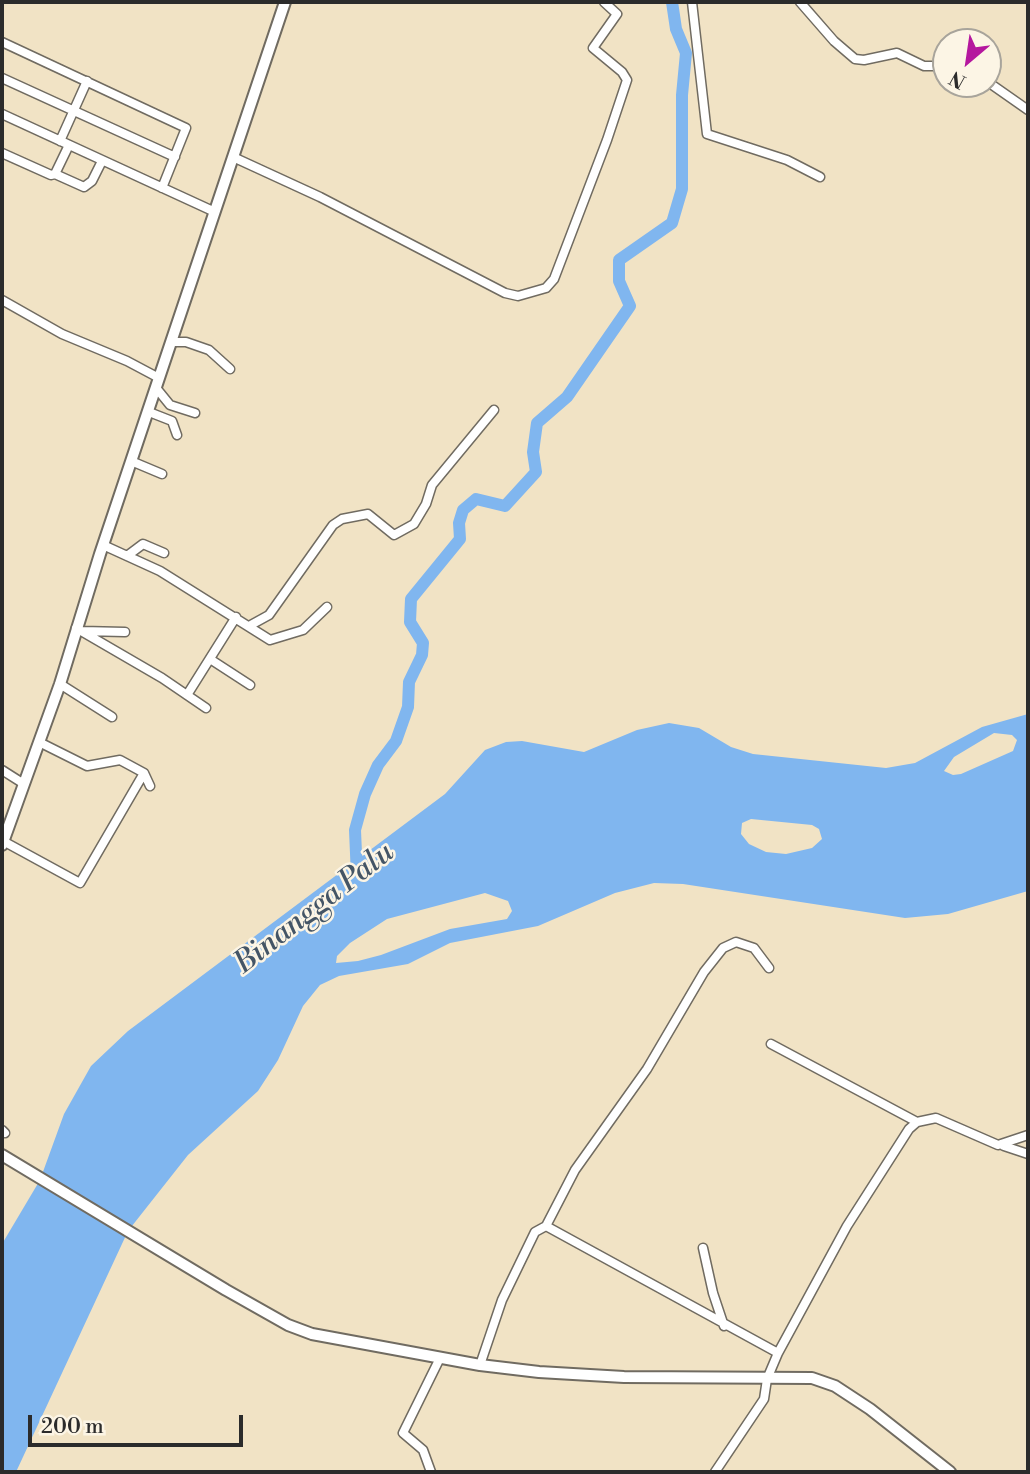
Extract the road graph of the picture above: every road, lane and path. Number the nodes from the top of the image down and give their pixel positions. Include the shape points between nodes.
1 (285, 2) edge
2 (604, 2) edge
3 (692, 2) edge
4 (800, 2) edge
5 (2, 41) edge
6 (932, 66) edge
7 (2, 78) edge
8 (87, 81) junction
9 (1002, 92) edge
10 (1028, 110) edge
11 (74, 111) junction
12 (2, 114) edge
13 (60, 141) junction
14 (69, 145) junction
15 (2, 153) edge
16 (175, 157) junction
17 (233, 157) junction
18 (102, 161) junction
19 (55, 174) junction
20 (820, 177) dead end
21 (162, 188) junction
22 (215, 212) junction
23 (2, 300) edge
24 (172, 342) junction
25 (230, 369) dead end
26 (158, 384) junction
27 (494, 410) dead end
28 (149, 412) junction
29 (195, 413) dead end
30 (177, 435) dead end
31 (131, 461) junction
32 (162, 474) dead end
33 (103, 545) junction
34 (164, 553) dead end
35 (127, 556) junction
36 (327, 607) dead end
37 (236, 617) junction
38 (249, 626) junction
39 (79, 630) junction
40 (125, 632) dead end
41 (210, 659) junction
42 (60, 684) junction
43 (250, 685) dead end
44 (187, 695) junction
45 (206, 708) dead end
46 (112, 717) dead end
47 (38, 742) junction
48 (2, 770) edge
49 (144, 773) junction
50 (24, 783) junction
51 (150, 786) dead end
52 (2, 843) edge
53 (769, 968) dead end
54 (771, 1044) dead end
55 (917, 1122) junction
56 (1028, 1135) edge
57 (1004, 1146) junction
58 (1028, 1154) edge
59 (2, 1155) edge
60 (546, 1226) junction
61 (703, 1248) dead end
62 (724, 1326) junction
63 (778, 1353) junction
64 (440, 1358) junction
65 (480, 1365) junction
66 (767, 1379) junction
67 (431, 1472) edge
68 (715, 1472) edge
69 (950, 1472) edge

1 - 17 street
2 - 17 street via 617,14 593,48 625,75 625,87 554,279 546,288 518,296 505,293
3 - 20 street via 707,134 787,160
4 - 6 street via 855,59 897,53
5 - 8 street
7 - 11 street
8 - 11 street
8 - 16 street via 184,126 187,131
9 - 10 street
11 - 13 street
11 - 16 street
12 - 13 street
13 - 14 street
14 - 18 street
14 - 19 street
15 - 19 street via 46,176
16 - 21 street
17 - 22 street
18 - 19 street via 84,187
18 - 21 street
21 - 22 street
22 - 24 street
23 - 26 street via 62,334 127,361
24 - 25 street via 209,350
24 - 26 street
26 - 28 street
26 - 29 street via 170,405
27 - 38 street via 432,485 414,524 394,535 368,514 342,519 333,525 269,615
28 - 30 street via 172,421
28 - 31 street
31 - 32 street
31 - 33 street
33 - 35 street
33 - 39 street
34 - 35 street via 143,544
35 - 37 street
36 - 38 street via 311,625 275,640
37 - 38 street
37 - 41 street
39 - 40 street
39 - 42 street
39 - 44 street
41 - 43 street
41 - 44 street
42 - 46 street
42 - 47 street
44 - 45 street
47 - 49 street via 87,766 116,759
47 - 50 street
48 - 50 street
49 - 51 street
49 - 52 street via 80,883
50 - 52 street
53 - 60 street via 750,946 736,942 717,955 696,982 647,1069 575,1170
54 - 55 street
55 - 57 street via 936,1118
55 - 63 street via 847,1226
56 - 57 street
57 - 58 street
59 - 64 street via 298,1329
60 - 62 street
60 - 65 street via 535,1232 520,1260
61 - 62 street
62 - 63 street
63 - 66 street
64 - 65 street
64 - 67 street via 404,1433 423,1450
65 - 66 street via 603,1376
66 - 68 street via 764,1399
66 - 69 street via 812,1378 835,1386

